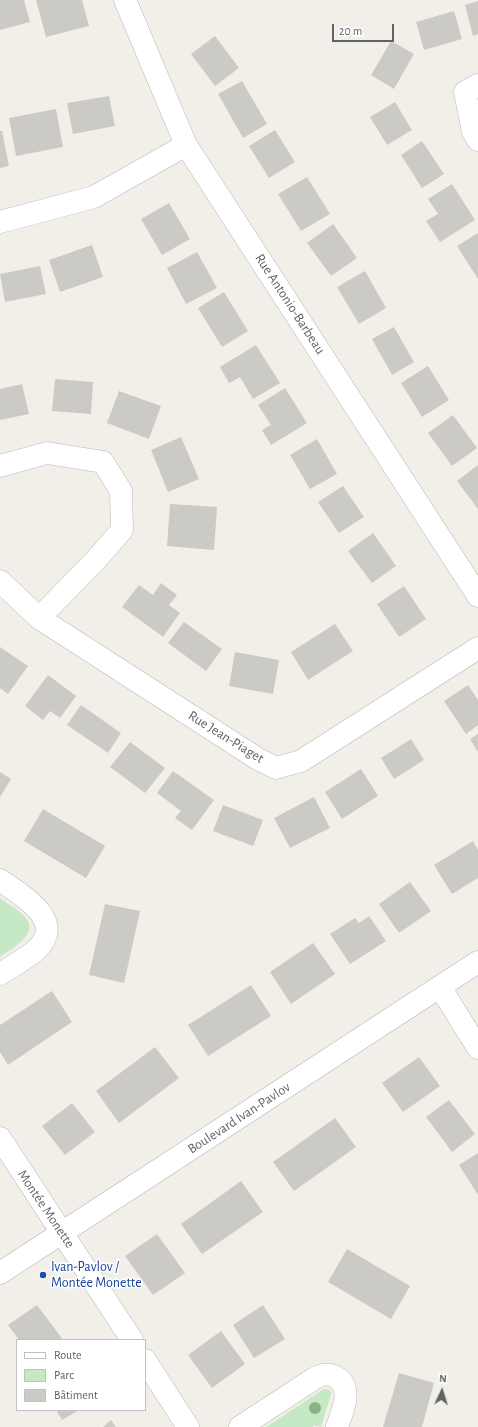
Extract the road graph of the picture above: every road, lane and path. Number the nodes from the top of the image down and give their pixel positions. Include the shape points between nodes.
1 (125, 0) edge
2 (478, 85) edge
3 (478, 140) edge
4 (186, 145) junction
5 (0, 222) edge
6 (0, 466) edge
7 (0, 581) edge
8 (478, 596) edge
9 (39, 618) junction
10 (478, 648) edge
11 (0, 880) edge
12 (478, 962) edge
13 (0, 974) edge
14 (440, 987) junction
15 (478, 1048) edge
16 (0, 1138) edge
17 (62, 1233) junction
18 (0, 1273) edge
19 (131, 1339) edge
20 (146, 1362) edge
21 (188, 1427) edge
22 (240, 1427) edge
23 (337, 1427) edge

1 - 4 street, Rue Antonio-Barbeau
2 - 3 street via 465,92 473,132
4 - 5 street via 94,197
4 - 8 street, Rue Antonio-Barbeau
6 - 9 street via 47,453 103,462 121,491 122,530
7 - 9 street, Rue Jean-Piaget
9 - 10 street, Rue Jean-Piaget via 258,759 276,768 301,761
11 - 13 street via 38,908 44,918 46,929 37,949
12 - 14 street, Boulevard Ivan-Pavlov
14 - 15 street
14 - 17 street, Boulevard Ivan-Pavlov
16 - 17 street, Montée Monette
17 - 18 street, Boulevard Ivan-Pavlov
17 - 19 street, Montée Monette
20 - 21 street
22 - 23 street via 312,1380 329,1374 341,1382 345,1390 345,1400

